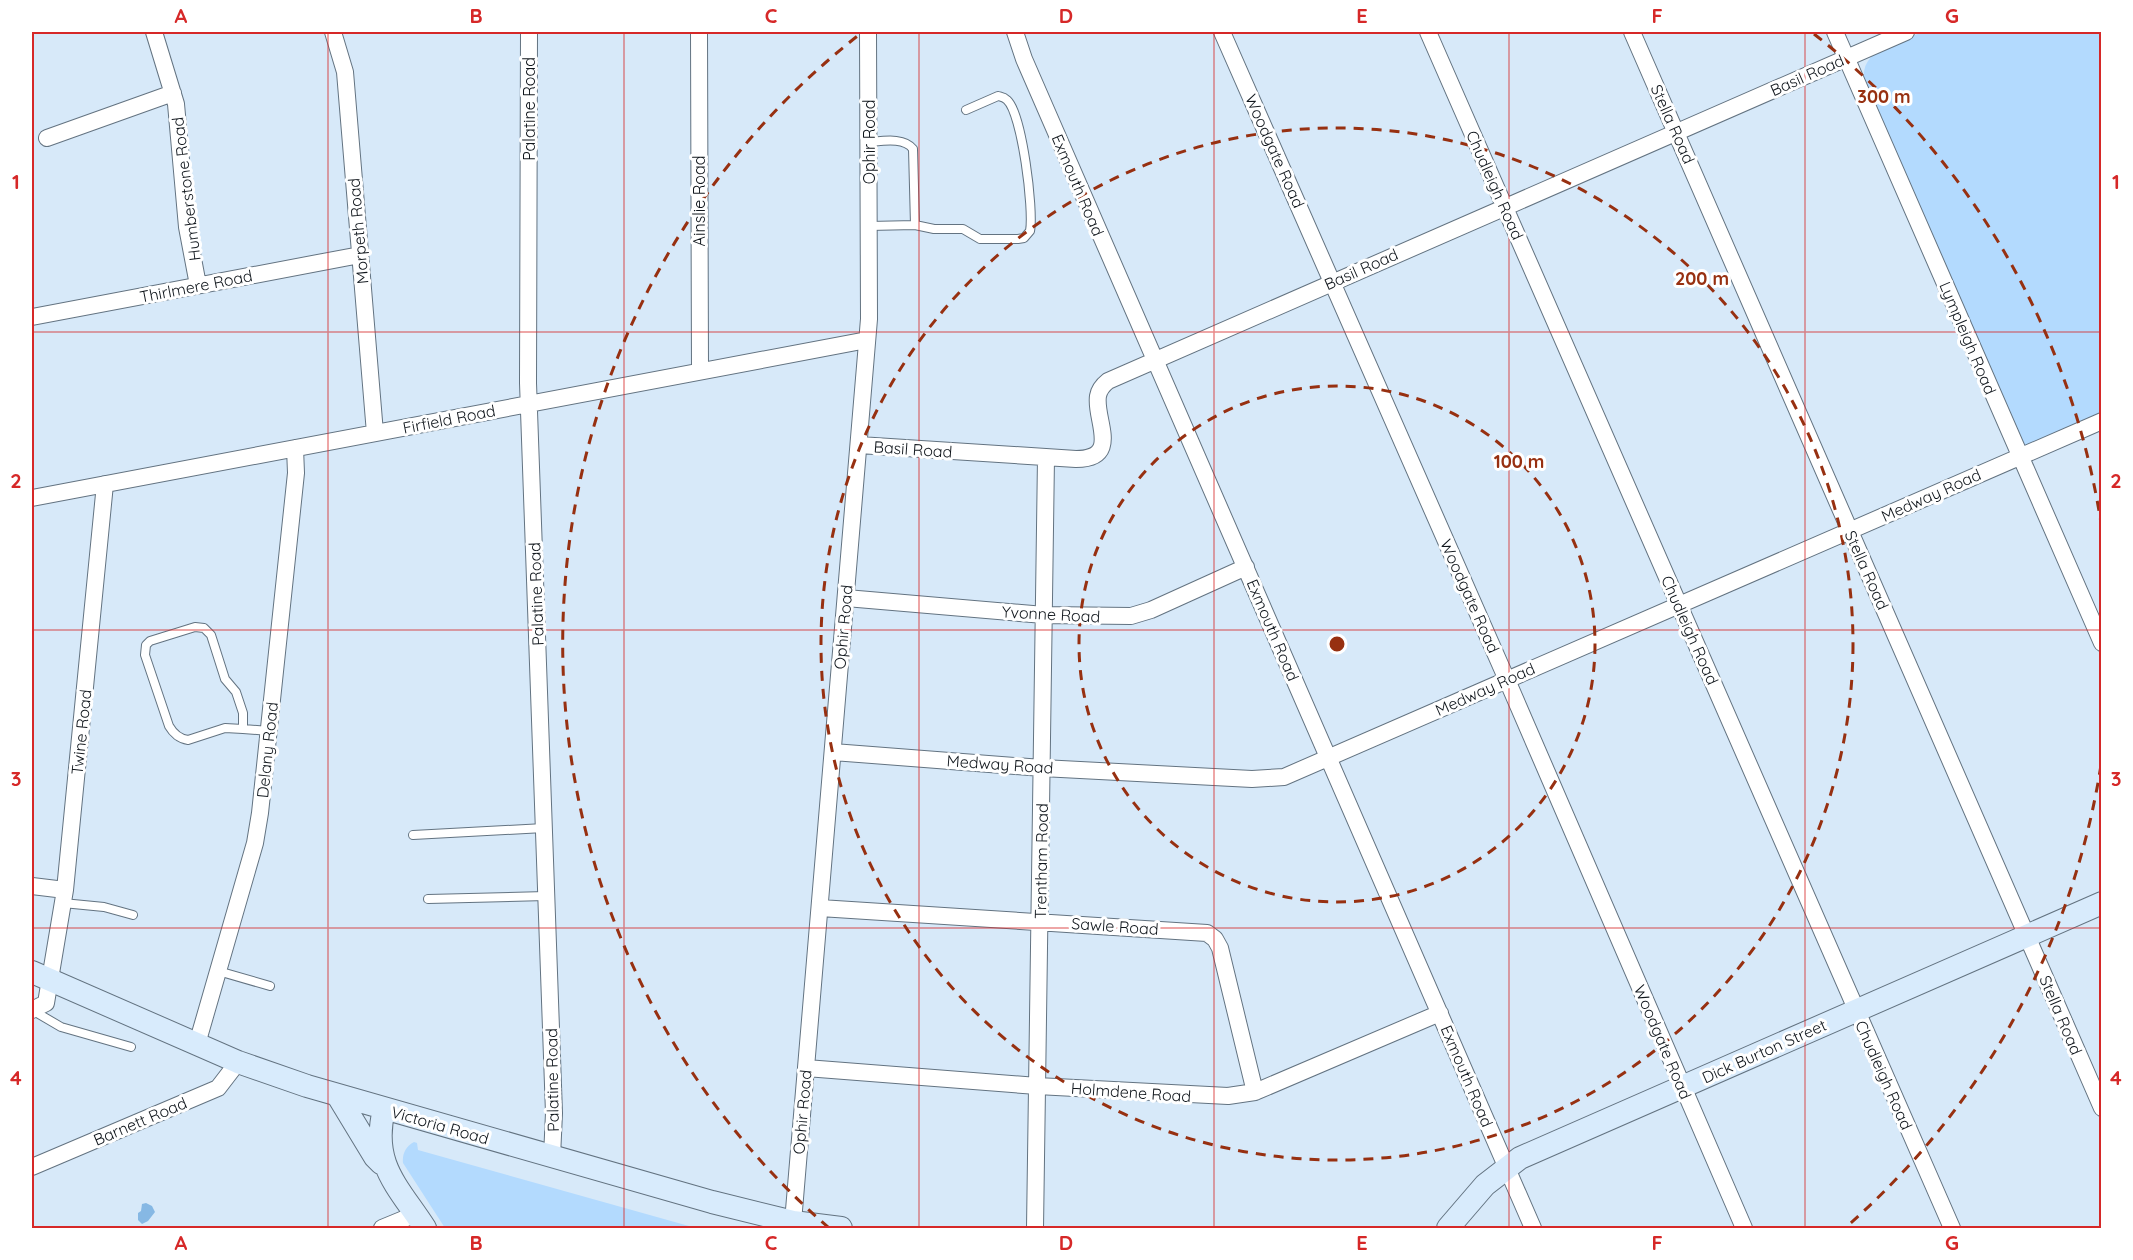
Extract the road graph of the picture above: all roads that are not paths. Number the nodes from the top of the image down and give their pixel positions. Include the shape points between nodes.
1 (154, 32) edge
2 (333, 32) edge
3 (529, 32) edge
4 (699, 32) edge
5 (868, 32) edge
6 (1015, 32) edge
7 (1222, 32) edge
8 (1428, 32) edge
9 (1632, 32) edge
10 (1835, 32) edge
11 (1906, 32) edge
12 (1846, 58) junction
13 (173, 93) junction
14 (966, 110) dead end
15 (1677, 132) junction
16 (47, 138) dead end
17 (869, 142) junction
18 (1505, 207) junction
19 (915, 225) junction
20 (869, 226) junction
21 (360, 255) junction
22 (1332, 282) junction
23 (198, 285) junction
24 (32, 317) edge
25 (867, 340) junction
26 (1154, 360) junction
27 (700, 371) junction
28 (529, 404) junction
29 (2102, 420) edge
30 (375, 433) junction
31 (859, 445) junction
32 (295, 448) junction
33 (2019, 457) junction
34 (1046, 458) junction
35 (105, 483) junction
36 (32, 498) edge
37 (1850, 531) junction
38 (1246, 567) junction
39 (846, 598) junction
40 (1679, 605) junction
41 (1044, 615) junction
42 (2102, 643) edge
43 (1507, 680) junction
44 (243, 729) junction
45 (269, 731) junction
46 (833, 752) junction
47 (1328, 758) junction
48 (1042, 768) junction
49 (544, 828) junction
50 (413, 835) dead end
51 (32, 886) edge
52 (64, 897) junction
53 (546, 897) junction
54 (428, 899) dead end
55 (2102, 903) edge
56 (820, 908) junction
57 (133, 915) dead end
58 (1041, 922) junction
59 (2027, 935) junction
60 (218, 971) junction
61 (41, 976) edge
62 (270, 986) dead end
63 (32, 1010) edge
64 (1856, 1010) junction
65 (1440, 1013) junction
66 (196, 1044) junction
67 (131, 1047) dead end
68 (238, 1062) junction
69 (806, 1068) junction
70 (1037, 1086) junction
71 (1682, 1087) junction
72 (1255, 1092) junction
73 (338, 1096) junction
74 (2102, 1108) edge
75 (384, 1109) junction
76 (552, 1157) junction
77 (32, 1167) edge
78 (1506, 1167) junction
79 (386, 1168) junction
80 (420, 1221) edge
81 (793, 1225) edge
82 (382, 1228) edge
83 (841, 1228) edge
84 (1035, 1228) edge
85 (1448, 1228) edge
86 (1533, 1228) edge
87 (1744, 1228) edge
88 (1952, 1228) edge

1 - 13 street, Humberstone Road
2 - 21 street, Morpeth Road via 345,72
3 - 28 street, Palatine Road
4 - 27 street, Ainslie Road
5 - 17 street, Ophir Road
6 - 26 street, Exmouth Road
7 - 22 street, Woodgate Road
8 - 18 street, Chudleigh Road
9 - 15 street, Stella Road
10 - 12 street, Lympleigh Road
11 - 12 street, Basil Road
12 - 15 street, Basil Road
12 - 33 street, Lympleigh Road
13 - 16 street, Humberstone Road
13 - 23 street, Humberstone Road via 187,227
14 - 19 lane via 998,96 1008,100 1030,186 1030,231 1024,238 983,239 963,229
15 - 18 street, Basil Road
15 - 37 street, Stella Road
17 - 19 lane via 901,141 913,149
17 - 20 street, Ophir Road
18 - 22 street, Basil Road
18 - 40 street, Chudleigh Road
19 - 20 lane
20 - 25 street, Ophir Road
21 - 23 street, Thirlmere Road
21 - 30 street, Morpeth Road
22 - 26 street, Basil Road
22 - 43 street, Woodgate Road
23 - 24 street, Thirlmere Road
25 - 27 street, Firfield Road
25 - 31 street, Ophir Road
26 - 34 street, Basil Road via 1108,381 1101,389 1097,399 1103,439 1094,455 1082,459
26 - 38 street, Exmouth Road
27 - 28 street, Firfield Road
28 - 30 street, Firfield Road
28 - 49 street, Palatine Road
29 - 33 street, Medway Road
30 - 32 street, Firfield Road
31 - 34 street, Basil Road
31 - 39 street, Ophir Road
32 - 35 street, Firfield Road
32 - 45 street, Delany Road via 296,473
33 - 37 street, Medway Road
33 - 42 street, Lympleigh Road
34 - 41 street, Trentham Road
35 - 36 street, Firfield Road
35 - 52 street, Twine Road
37 - 40 street, Medway Road
37 - 59 street, Stella Road
38 - 41 street, Yvonne Road via 1131,616
38 - 47 street, Exmouth Road
39 - 41 street, Yvonne Road
39 - 46 street, Ophir Road
40 - 43 street, Medway Road
40 - 64 street, Chudleigh Road
41 - 48 street, Trentham Road
43 - 47 street, Medway Road
43 - 71 street, Woodgate Road
44 - 44 lane via 237,694 224,677 208,631 195,627 146,645 145,655 172,731 188,740 225,728
44 - 45 lane
45 - 60 street, Delany Road via 255,843
46 - 48 street, Medway Road
46 - 56 street, Ophir Road
47 - 48 street, Medway Road via 1284,777 1264,779
47 - 65 street, Exmouth Road
48 - 58 street, Trentham Road
49 - 50 lane
49 - 53 street, Palatine Road
51 - 52 street
52 - 57 lane
52 - 61 street, Twine Road
53 - 54 lane
53 - 76 street, Palatine Road via 554,1113
55 - 59 street, Dick Burton Street
56 - 58 street, Sawle Road
56 - 69 street, Ophir Road
58 - 70 street, Trentham Road
58 - 72 street, Sawle Road via 1203,932 1212,936 1220,948
59 - 64 street, Dick Burton Street
59 - 74 street, Stella Road
60 - 62 lane
60 - 66 street, Delany Road
61 - 63 street via 46,1002
61 - 66 street, Victoria Road
63 - 67 lane via 68,1030
64 - 71 street, Dick Burton Street
64 - 88 street, Chudleigh Road
65 - 72 street, Holmdene Road
65 - 78 street, Exmouth Road
66 - 68 street, Victoria Road
68 - 73 street, Victoria Road
68 - 77 street, Barnett Road via 218,1088
69 - 70 street, Holmdene Road
69 - 81 street, Ophir Road
70 - 72 street, Holmdene Road via 1214,1097
70 - 84 street, Trentham Road
71 - 78 street, Dick Burton Street
71 - 87 street, Woodgate Road
73 - 75 street, Victoria Road
73 - 79 street via 375,1157
75 - 76 street, Victoria Road
75 - 79 street via 380,1141
76 - 81 street, Victoria Road
78 - 85 street, Dick Burton Street via 1478,1192
78 - 86 street, Exmouth Road
79 - 80 street
80 - 82 street
81 - 83 street, Victoria Road

